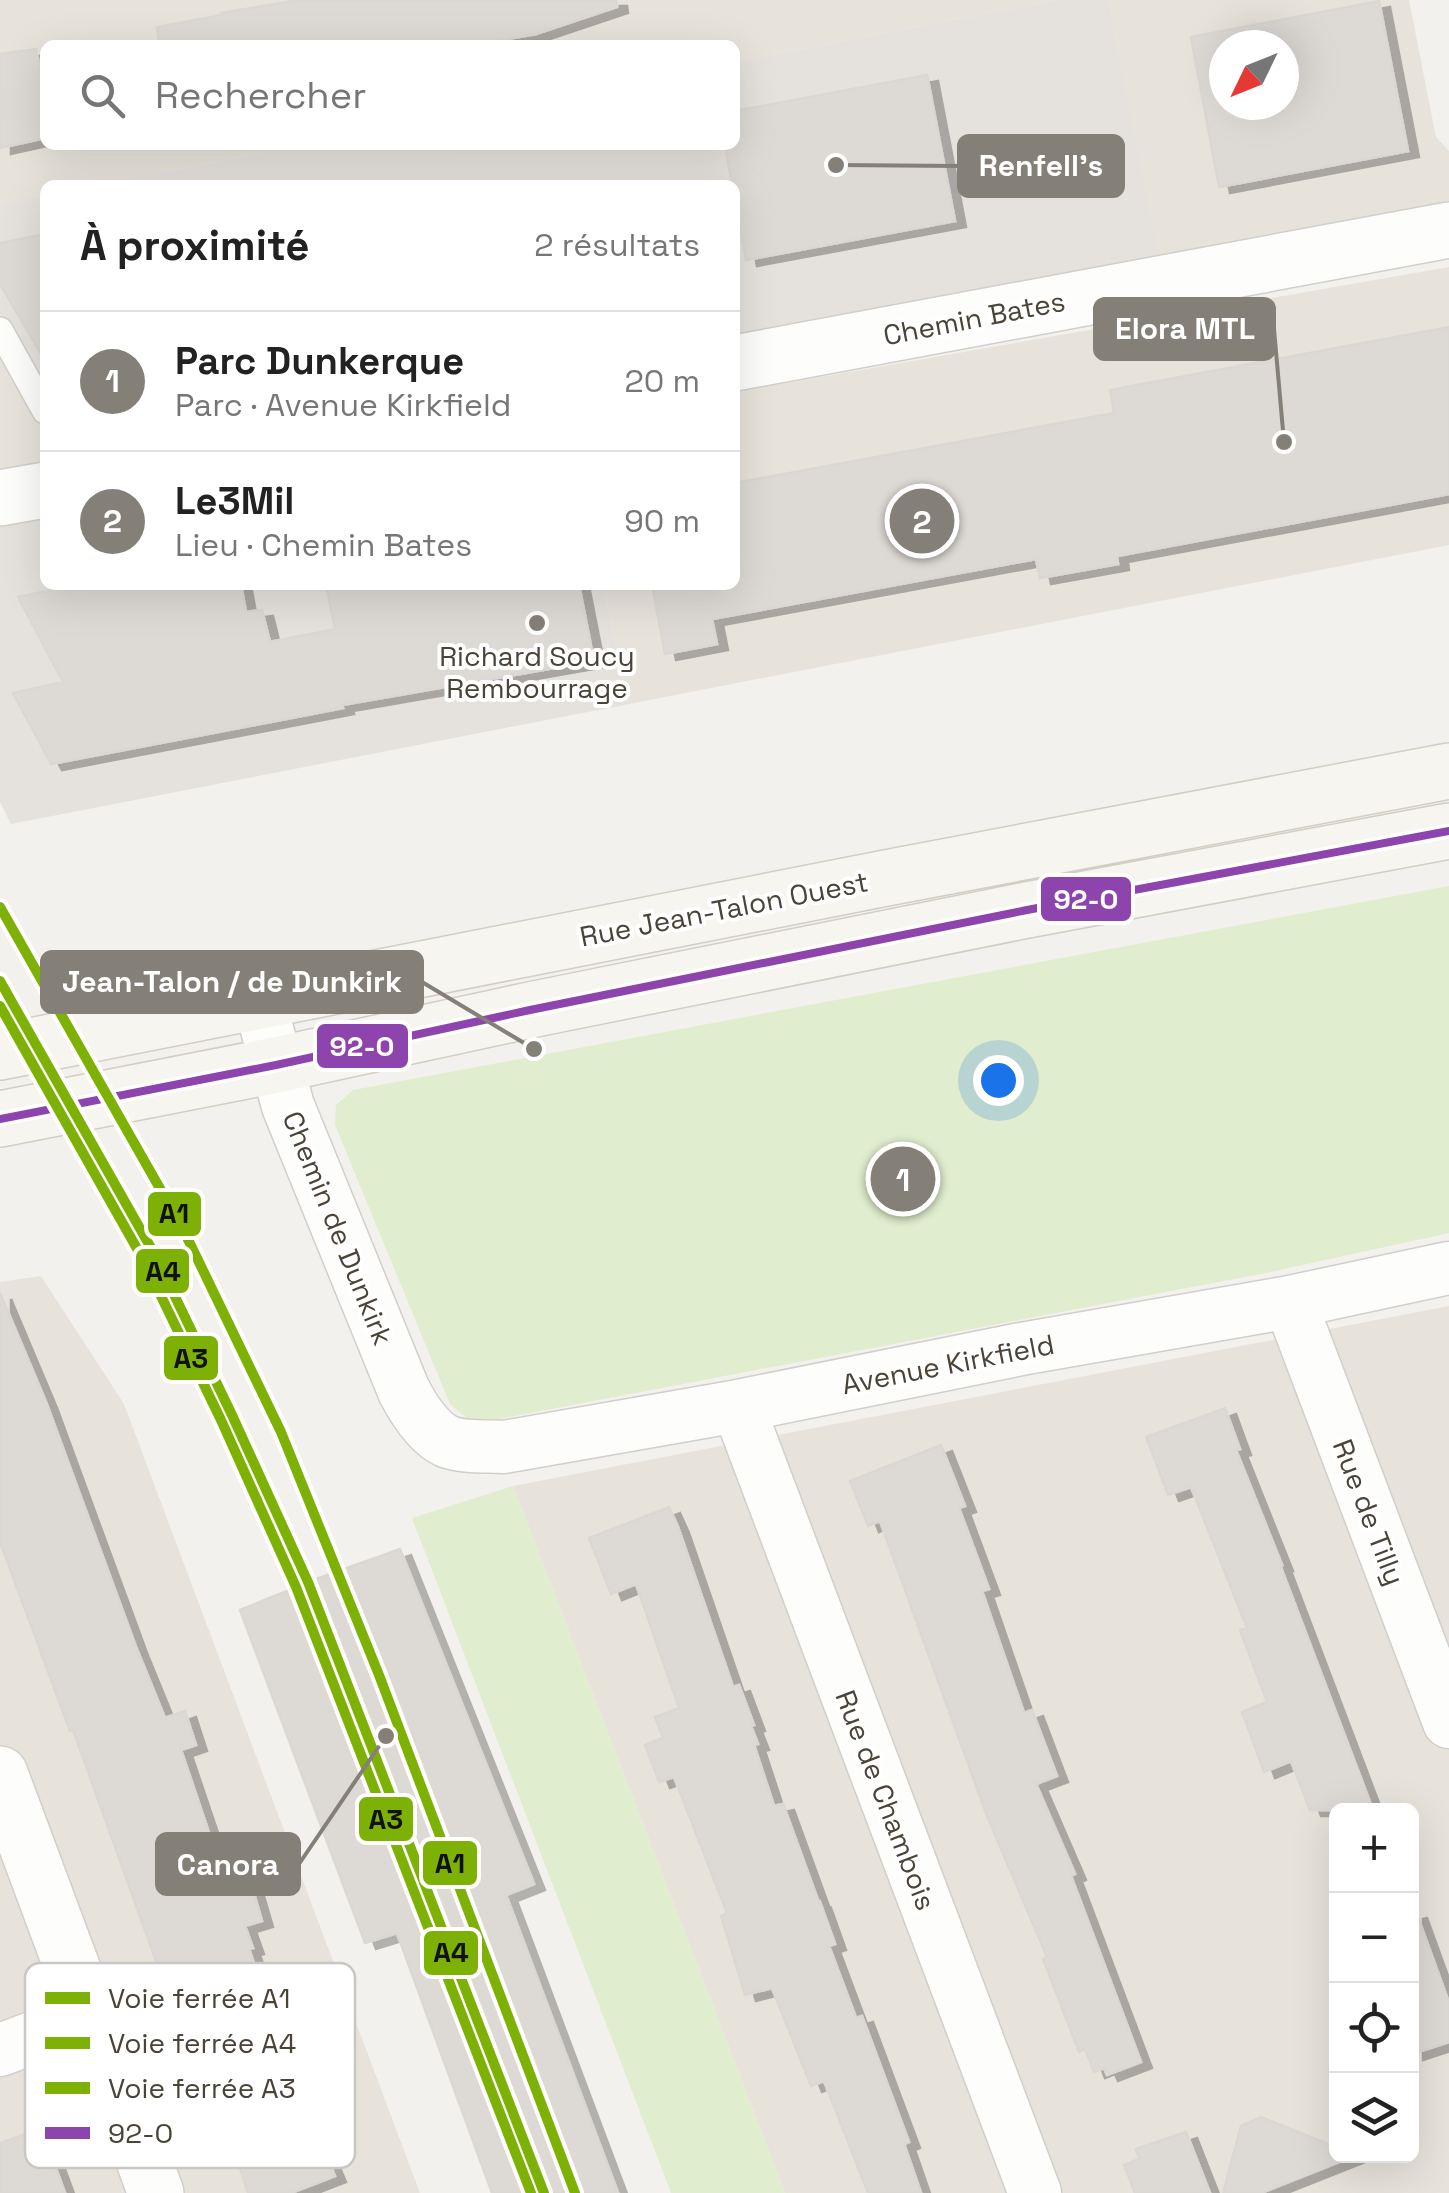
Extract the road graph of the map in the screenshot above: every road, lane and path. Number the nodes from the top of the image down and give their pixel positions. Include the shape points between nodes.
1 (1449, 230) edge
2 (0, 330) edge
3 (740, 362) edge
4 (40, 402) edge
5 (40, 491) edge
6 (0, 498) edge
7 (1449, 770) edge
8 (1449, 831) edge
9 (259, 1000) junction
10 (0, 1052) edge
11 (276, 1065) junction
12 (0, 1119) edge
13 (1449, 1268) edge
14 (1290, 1302) junction
15 (738, 1406) junction
16 (446, 1441) joint
17 (1449, 1722) edge
18 (0, 1774) edge
19 (70, 1963) edge
20 (25, 2041) edge
21 (0, 2050) edge
22 (147, 2168) edge
23 (156, 2193) edge
24 (1035, 2193) edge

1 - 3 street, Chemin Bates
2 - 4 lane
5 - 6 street
7 - 9 main road, Rue Jean-Talon Ouest
8 - 11 main road via 1027,910
9 - 10 main road, Rue Jean-Talon Ouest
9 - 11 street, Chemin de Dunkirk
11 - 12 main road
11 - 16 street, Chemin de Dunkirk via 404,1391 417,1416
13 - 14 street, Avenue Kirkfield
14 - 15 street, Avenue Kirkfield
14 - 17 street, Rue de Tilly
15 - 16 street, Avenue Kirkfield via 504,1447
15 - 24 street, Rue de Chambois
18 - 19 street
20 - 21 street
22 - 23 street

